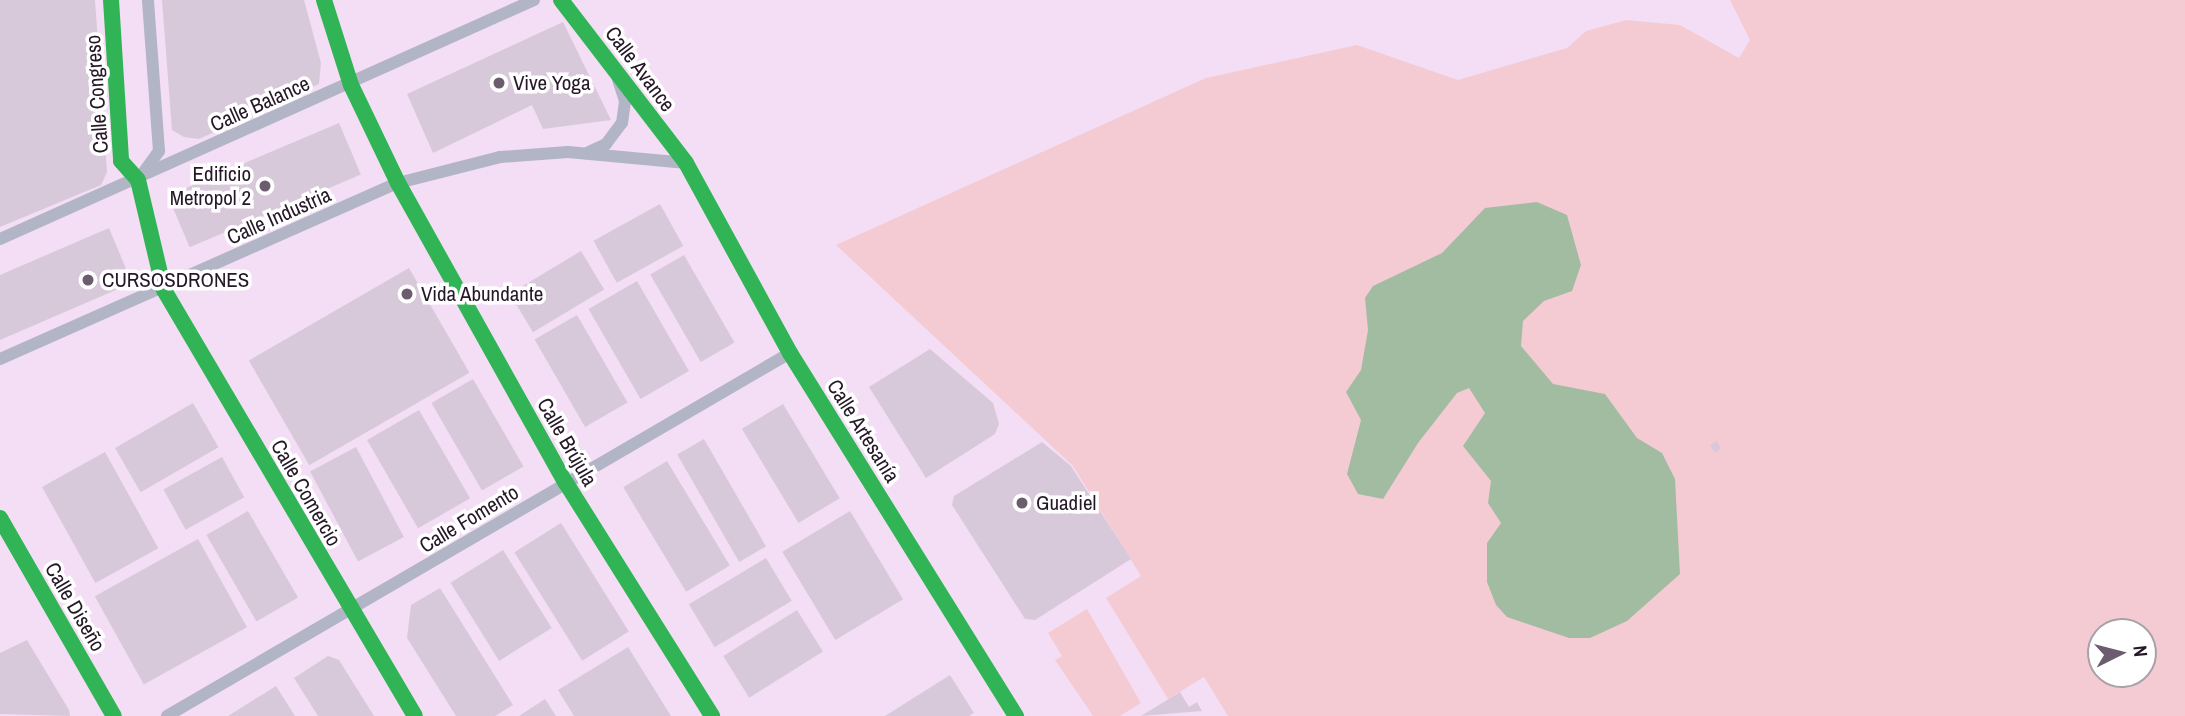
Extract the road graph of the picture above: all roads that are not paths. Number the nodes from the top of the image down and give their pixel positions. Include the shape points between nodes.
1 (111, 0) edge
2 (148, 0) edge
3 (324, 0) edge
4 (534, 0) edge
5 (561, 0) edge
6 (614, 69) junction
7 (351, 85) junction
8 (585, 153) junction
9 (686, 163) junction
10 (138, 180) junction
11 (398, 183) junction
12 (0, 239) edge
13 (164, 290) junction
14 (790, 353) junction
15 (0, 359) edge
16 (566, 483) junction
17 (0, 518) edge
18 (351, 613) junction
19 (114, 716) edge
20 (167, 716) edge
21 (415, 716) edge
22 (712, 716) edge
23 (1016, 716) edge

1 - 10 street, Calle Congreso via 121,161
2 - 10 street via 159,151
3 - 7 street
4 - 7 street, Calle Balance
5 - 6 street, Calle Avance
6 - 8 street via 625,101 622,123 606,144
6 - 9 street, Calle Avance
7 - 10 street, Calle Balance
7 - 11 street
8 - 9 street, Calle Industria
8 - 11 street, Calle Industria via 500,157
9 - 14 street, Calle Artesanía
10 - 12 street, Calle Balance
10 - 13 street, Calle Congreso
11 - 13 street, Calle Industria
11 - 16 street, Calle Brújula
13 - 15 street, Calle Industria
13 - 18 street, Calle Comercio
14 - 16 street, Calle Fomento
14 - 23 street, Calle Artesanía
16 - 18 street, Calle Fomento
16 - 22 street, Calle Brújula
17 - 19 street, Calle Diseño
18 - 20 street, Calle Fomento
18 - 21 street, Calle Comercio

